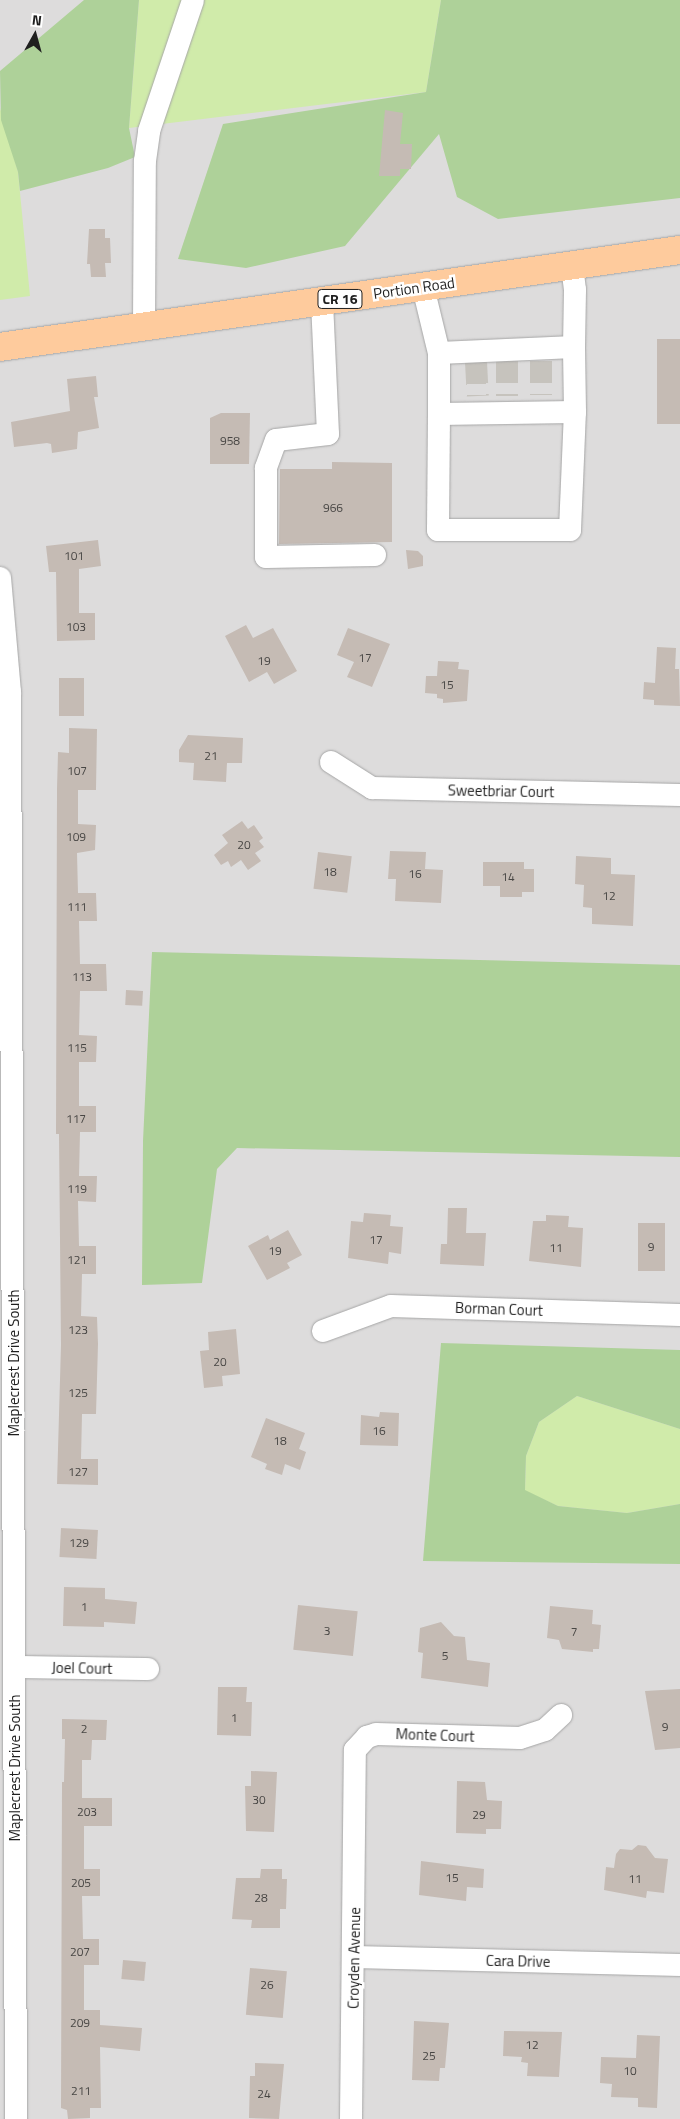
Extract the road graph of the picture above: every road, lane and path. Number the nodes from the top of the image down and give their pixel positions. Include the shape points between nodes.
1 (193, 0) edge
2 (680, 250) edge
3 (572, 266) junction
4 (423, 287) junction
5 (322, 302) junction
6 (144, 327) junction
7 (574, 347) junction
8 (0, 348) edge
9 (439, 353) junction
10 (575, 412) junction
11 (439, 414) junction
12 (375, 554) dead end
13 (0, 578) edge
14 (331, 762) dead end
15 (680, 795) edge
16 (680, 1315) edge
17 (323, 1331) dead end
18 (15, 1667) junction
19 (148, 1669) dead end
20 (560, 1715) dead end
21 (356, 1798) joint
22 (8, 1812) edge
23 (355, 1957) junction
24 (680, 1966) edge
25 (16, 2119) edge
26 (351, 2119) edge

1 - 6 street via 149,131 145,170
2 - 3 main road, Portion Road / CR 16
3 - 4 main road, Portion Road / CR 16
3 - 7 street
4 - 5 main road, Portion Road / CR 16
4 - 9 street
5 - 6 main road, Portion Road / CR 16
5 - 12 street via 328,434 276,440 266,468 266,557
6 - 8 main road, Portion Road / CR 16
7 - 9 street via 541,355 476,357
7 - 10 street
9 - 11 street
10 - 11 street via 541,404 507,404 478,405
10 - 11 street via 570,530 438,530
13 - 18 street, Maplecrest Drive South via 10,692
14 - 15 street, Sweetbriar Court via 372,788
16 - 17 street, Borman Court via 391,1306
18 - 19 street, Joel Court
18 - 22 street, Maplecrest Drive South
20 - 21 street, Monte Court via 545,1730 520,1738 376,1734 367,1737 356,1750
21 - 23 street, Croyden Avenue
22 - 25 street, Maplecrest Drive South
23 - 24 street, Cara Drive
23 - 26 street, Croyden Avenue

